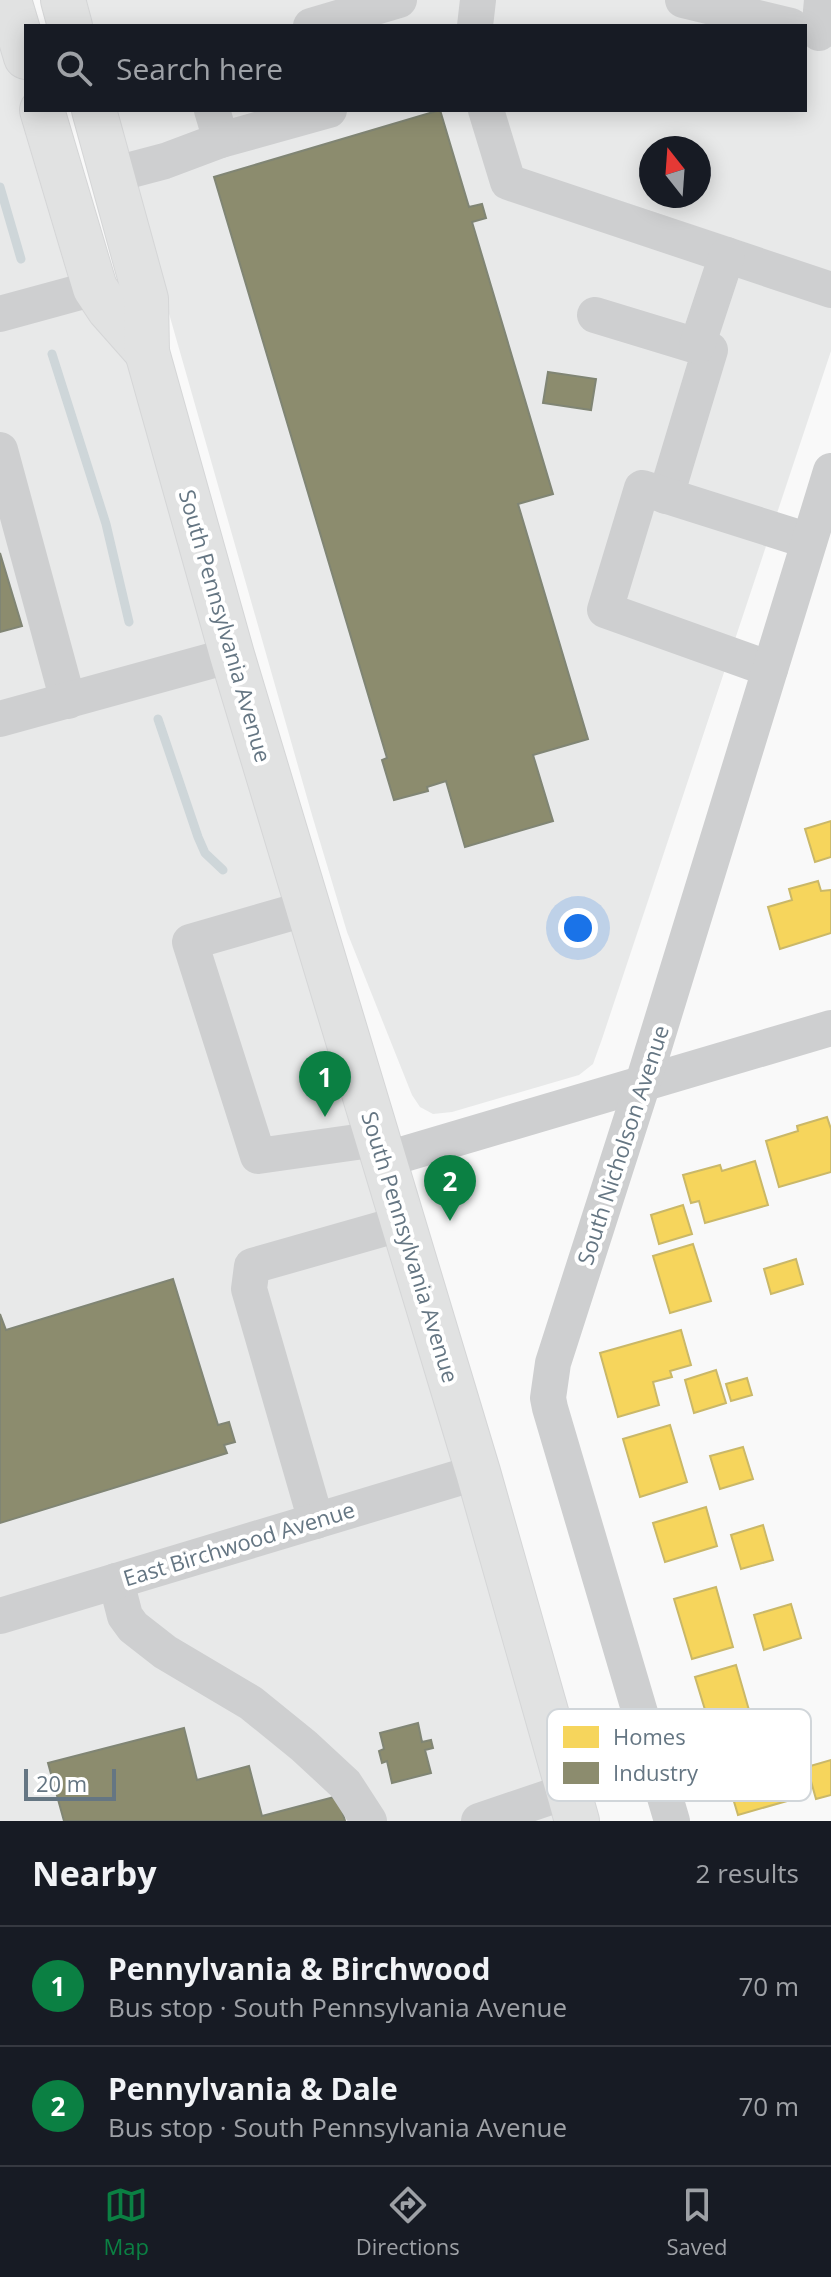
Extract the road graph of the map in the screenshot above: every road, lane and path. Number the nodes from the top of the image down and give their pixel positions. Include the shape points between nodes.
1 (9, 0) edge
2 (63, 0) edge
3 (399, 0) edge
4 (478, 0) edge
5 (683, 0) edge
6 (69, 24) edge
7 (318, 24) edge
8 (475, 24) edge
9 (814, 25) edge
10 (24, 50) edge
11 (43, 112) edge
12 (95, 112) edge
13 (314, 112) edge
14 (487, 112) edge
15 (216, 125) edge
16 (112, 175) junction
17 (727, 255) junction
18 (95, 288) junction
19 (831, 290) edge
20 (0, 314) edge
21 (595, 315) dead end
22 (697, 346) junction
23 (147, 352) junction
24 (0, 450) edge
25 (831, 471) edge
26 (666, 496) junction
27 (819, 523) edge
28 (232, 655) junction
29 (770, 669) junction
30 (68, 701) junction
31 (0, 719) edge
32 (308, 908) junction
33 (831, 1028) edge
34 (642, 1086) junction
35 (381, 1150) junction
36 (403, 1223) junction
37 (478, 1472) junction
38 (316, 1521) junction
39 (116, 1581) junction
40 (0, 1616) edge
41 (639, 1709) edge
42 (547, 1715) edge
43 (666, 1801) edge
44 (573, 1806) edge
45 (369, 1821) edge
46 (479, 1821) edge
47 (672, 1821) edge

1 - 10 main road
2 - 6 main road
3 - 7 street
4 - 8 street
5 - 9 street
11 - 18 main road, South Pennsylvania Avenue
12 - 16 main road, South Pennsylvania Avenue
13 - 15 street
14 - 17 street via 508,182
15 - 16 street via 165,161
16 - 23 main road, South Pennsylvania Avenue via 146,299
17 - 19 street
17 - 22 street
18 - 20 street
18 - 23 main road, South Pennsylvania Avenue
21 - 22 street
22 - 26 street via 710,350
23 - 28 main road, South Pennsylvania Avenue
24 - 30 street
25 - 27 street, South Nicholson Avenue
26 - 27 street
26 - 29 street via 642,488 605,610
27 - 29 street, South Nicholson Avenue
28 - 30 street
28 - 32 main road, South Pennsylvania Avenue
29 - 34 street, South Nicholson Avenue
30 - 31 street
32 - 35 main road, South Pennsylvania Avenue
32 - 35 street via 190,942 258,1156
33 - 34 street
34 - 35 street
34 - 41 street, South Nicholson Avenue via 553,1363 548,1398
35 - 36 main road, South Pennsylvania Avenue
36 - 37 main road, South Pennsylvania Avenue
36 - 38 street via 252,1266 249,1289
37 - 38 street, East Birchwood Avenue
37 - 42 main road, South Pennsylvania Avenue
38 - 39 street, East Birchwood Avenue
39 - 40 street, East Birchwood Avenue
39 - 45 street via 133,1627 251,1703 304,1746 345,1784
43 - 47 street, South Nicholson Avenue
44 - 46 street

